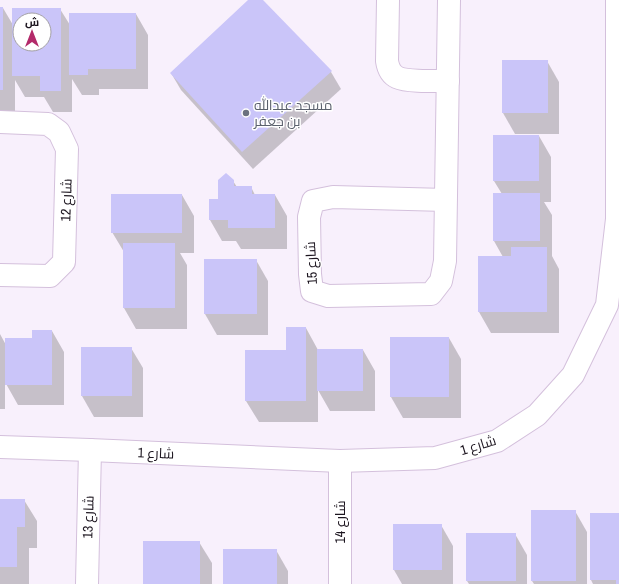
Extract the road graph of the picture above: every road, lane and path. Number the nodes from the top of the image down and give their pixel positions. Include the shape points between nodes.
1 (388, 0) edge
2 (449, 0) edge
3 (617, 0) edge
4 (448, 81) junction
5 (0, 122) edge
6 (446, 200) junction
7 (618, 219) edge
8 (0, 276) edge
9 (0, 447) edge
10 (90, 450) junction
11 (340, 461) junction
12 (87, 584) edge
13 (340, 584) edge

1 - 4 street via 387,61 392,74 406,80
2 - 4 street, شارع 15
3 - 7 street, شارع 1
4 - 6 street, شارع 15
5 - 8 street, شارع 12 via 48,124 59,132 67,150 64,262 50,276
6 - 6 street, شارع 15 via 333,197 313,201 310,217 312,291 328,296 431,294 441,281 445,261
7 - 11 street, شارع 1 via 607,305 574,375 537,415 497,441 435,458
9 - 10 street, شارع 1
10 - 11 street, شارع 1
10 - 12 street, شارع 13
11 - 13 street, شارع 14

